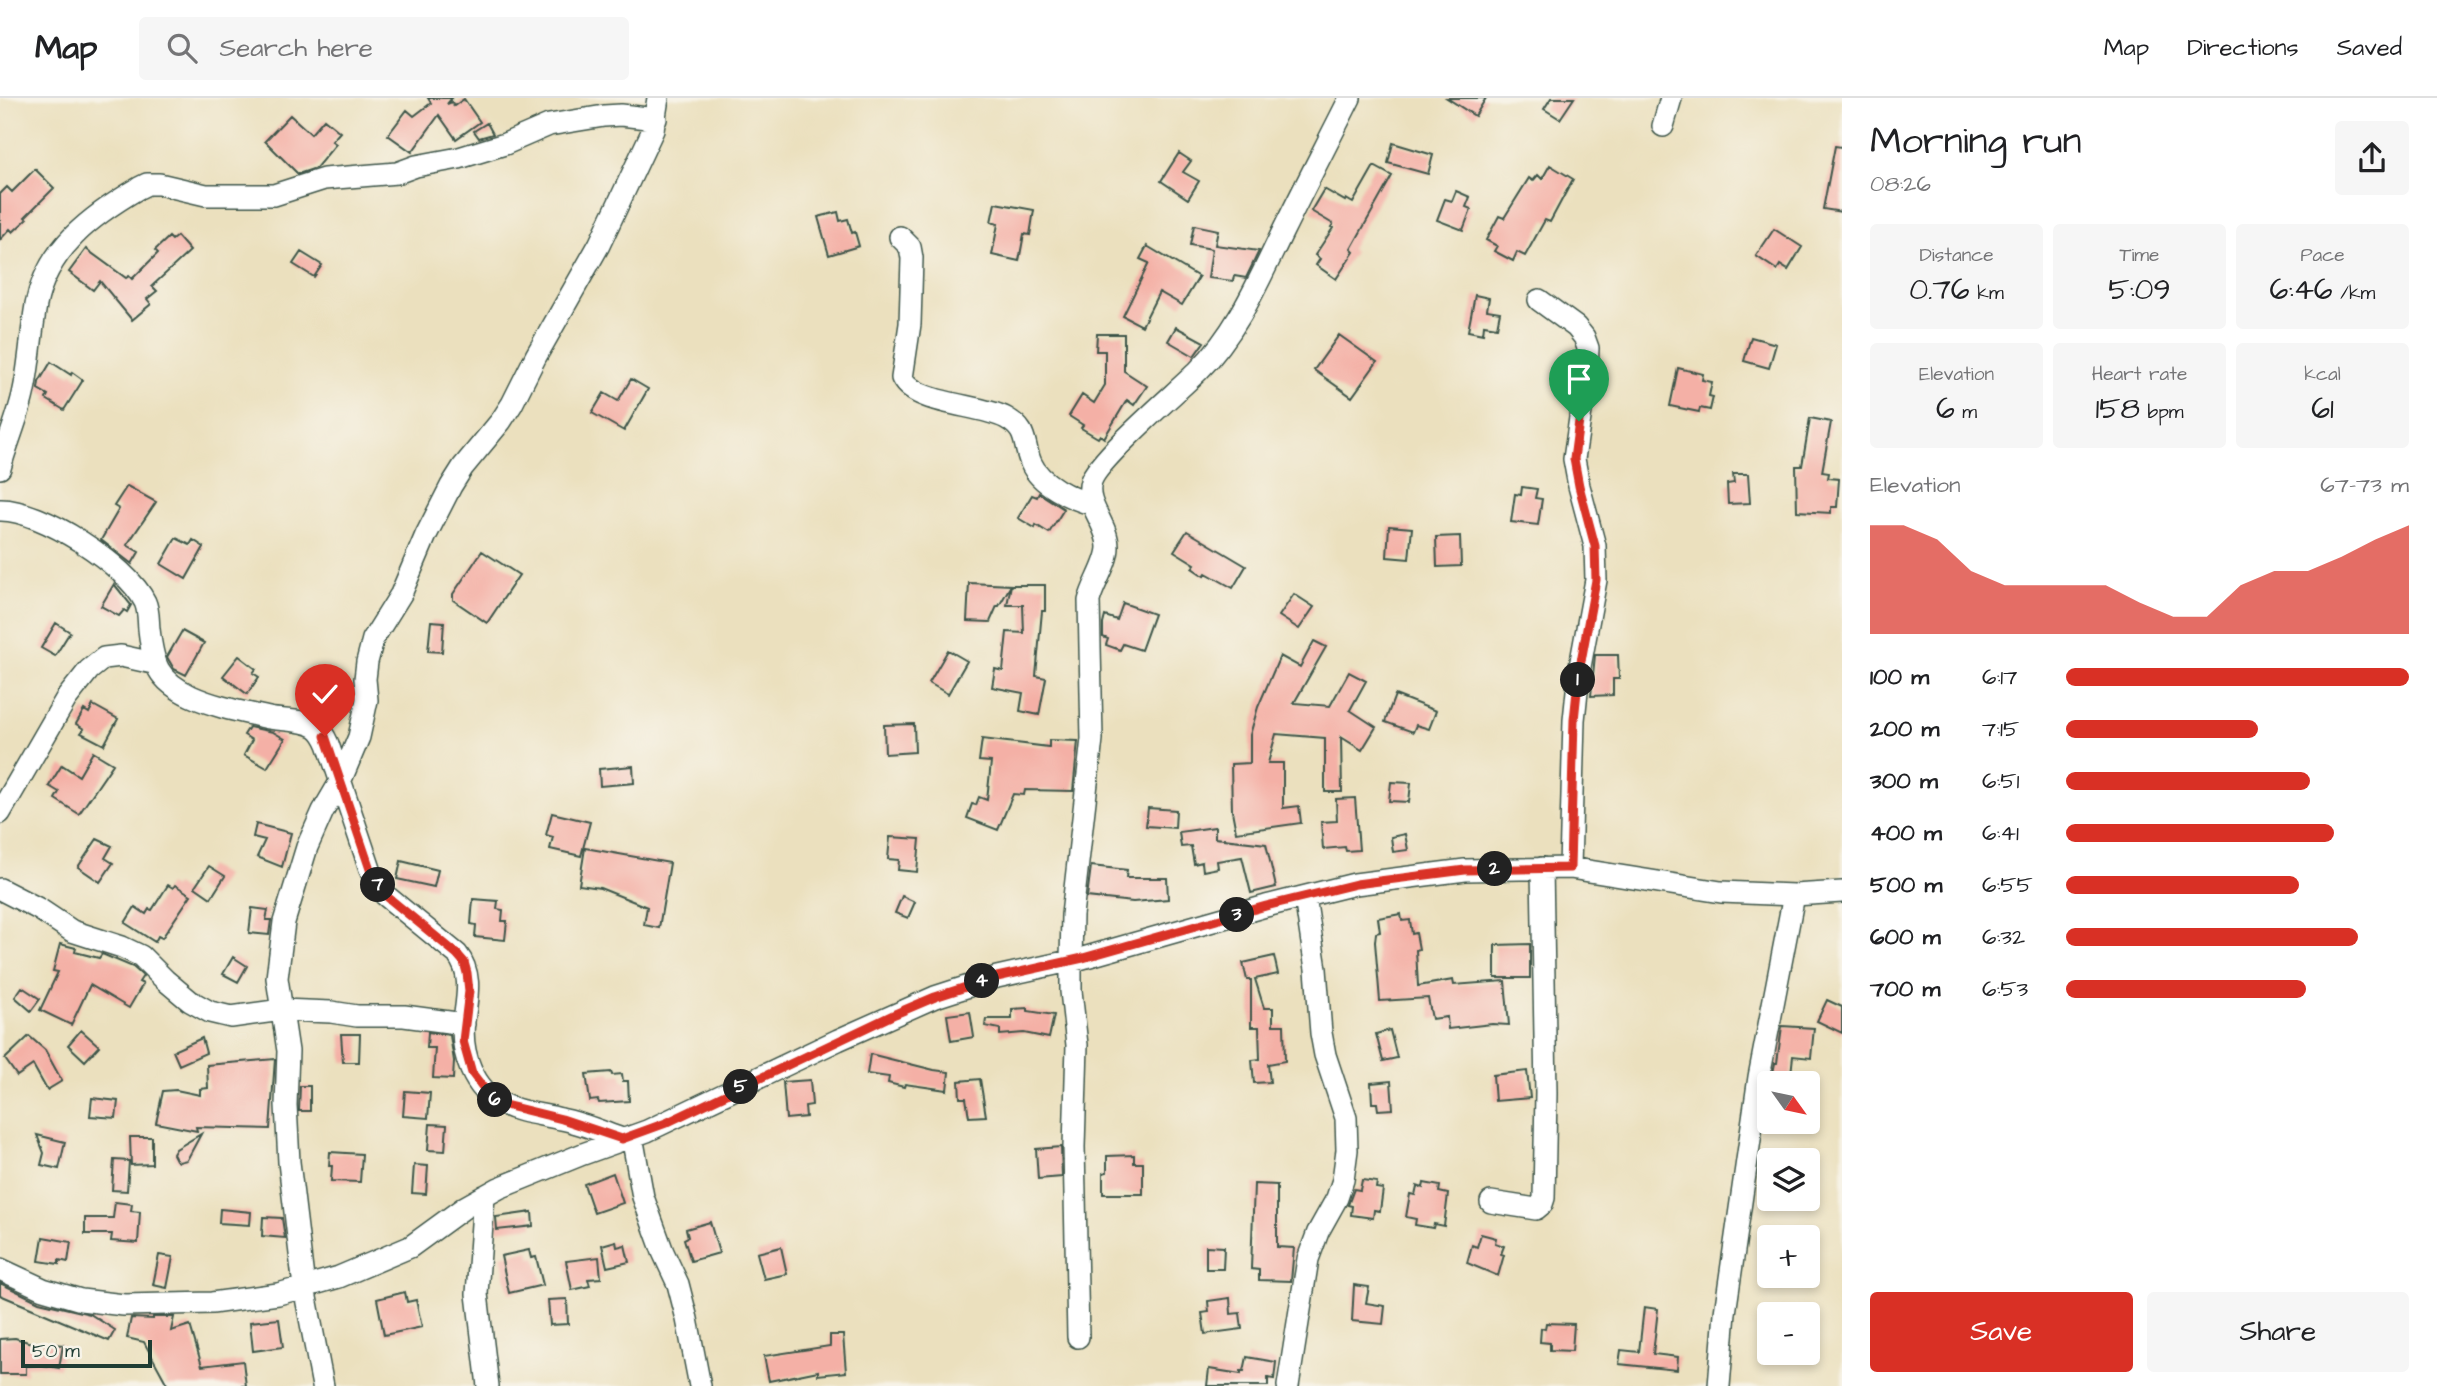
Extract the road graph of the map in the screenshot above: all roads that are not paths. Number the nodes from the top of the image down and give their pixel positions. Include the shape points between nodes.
1 (1350, 98) edge
2 (1671, 98) edge
3 (657, 108) edge
4 (1663, 125) dead end
5 (900, 237) dead end
6 (1539, 300) dead end
7 (0, 468) edge
8 (1092, 504) junction
9 (3, 505) edge
10 (153, 663) junction
11 (340, 782) junction
12 (0, 813) edge
13 (1542, 868) junction
14 (1570, 868) junction
15 (0, 889) edge
16 (1842, 892) edge
17 (1794, 895) junction
18 (1304, 897) junction
19 (1071, 960) junction
20 (282, 1010) junction
21 (464, 1024) junction
22 (627, 1137) junction
23 (484, 1196) junction
24 (1491, 1202) dead end
25 (0, 1269) edge
26 (304, 1287) junction
27 (1078, 1337) dead end
28 (323, 1386) edge
29 (488, 1386) edge
30 (700, 1386) edge
31 (1288, 1386) edge
32 (1719, 1386) edge

1 - 8 street via 1242,313 1212,356 1101,466 1092,479
2 - 4 street
3 - 7 street via 549,125 459,158 397,173 324,179 274,195 206,195 159,184 139,187 85,224 43,279 24,392
3 - 11 street via 613,218 583,275 512,404 451,486 401,594 373,639 363,723
5 - 8 street via 910,247 912,258 905,384 931,398 1003,416 1020,428 1035,470 1072,497
6 - 14 street via 1576,327 1588,348 1574,459 1595,546 1596,580 1579,672
8 - 19 street via 1108,545 1089,601 1092,739
9 - 10 street via 63,530 117,568 145,603
10 - 11 street via 174,687 209,703 318,728
10 - 12 street via 121,656 104,658 89,670 66,699
11 - 20 street via 307,847 284,922 278,978
11 - 21 street via 371,872 385,895 464,962 469,991
13 - 14 street
13 - 18 street via 1453,871 1356,884
13 - 24 street via 1544,1198 1536,1209
14 - 17 street via 1721,892
15 - 20 street via 72,931 141,956 164,980 210,1012 231,1017
16 - 17 street
17 - 32 street via 1757,1091
18 - 19 street
18 - 31 street via 1321,1033 1346,1118 1347,1150 1337,1198 1308,1259
19 - 22 street via 935,997
19 - 27 street via 1077,1045
20 - 21 street
20 - 26 street via 288,1051 289,1162
21 - 22 street via 463,1041 472,1073 495,1100
22 - 23 street
22 - 30 street via 643,1197 678,1284
23 - 26 street via 410,1247
23 - 29 street via 477,1294
25 - 26 street via 43,1289 124,1305 212,1303
26 - 28 street

